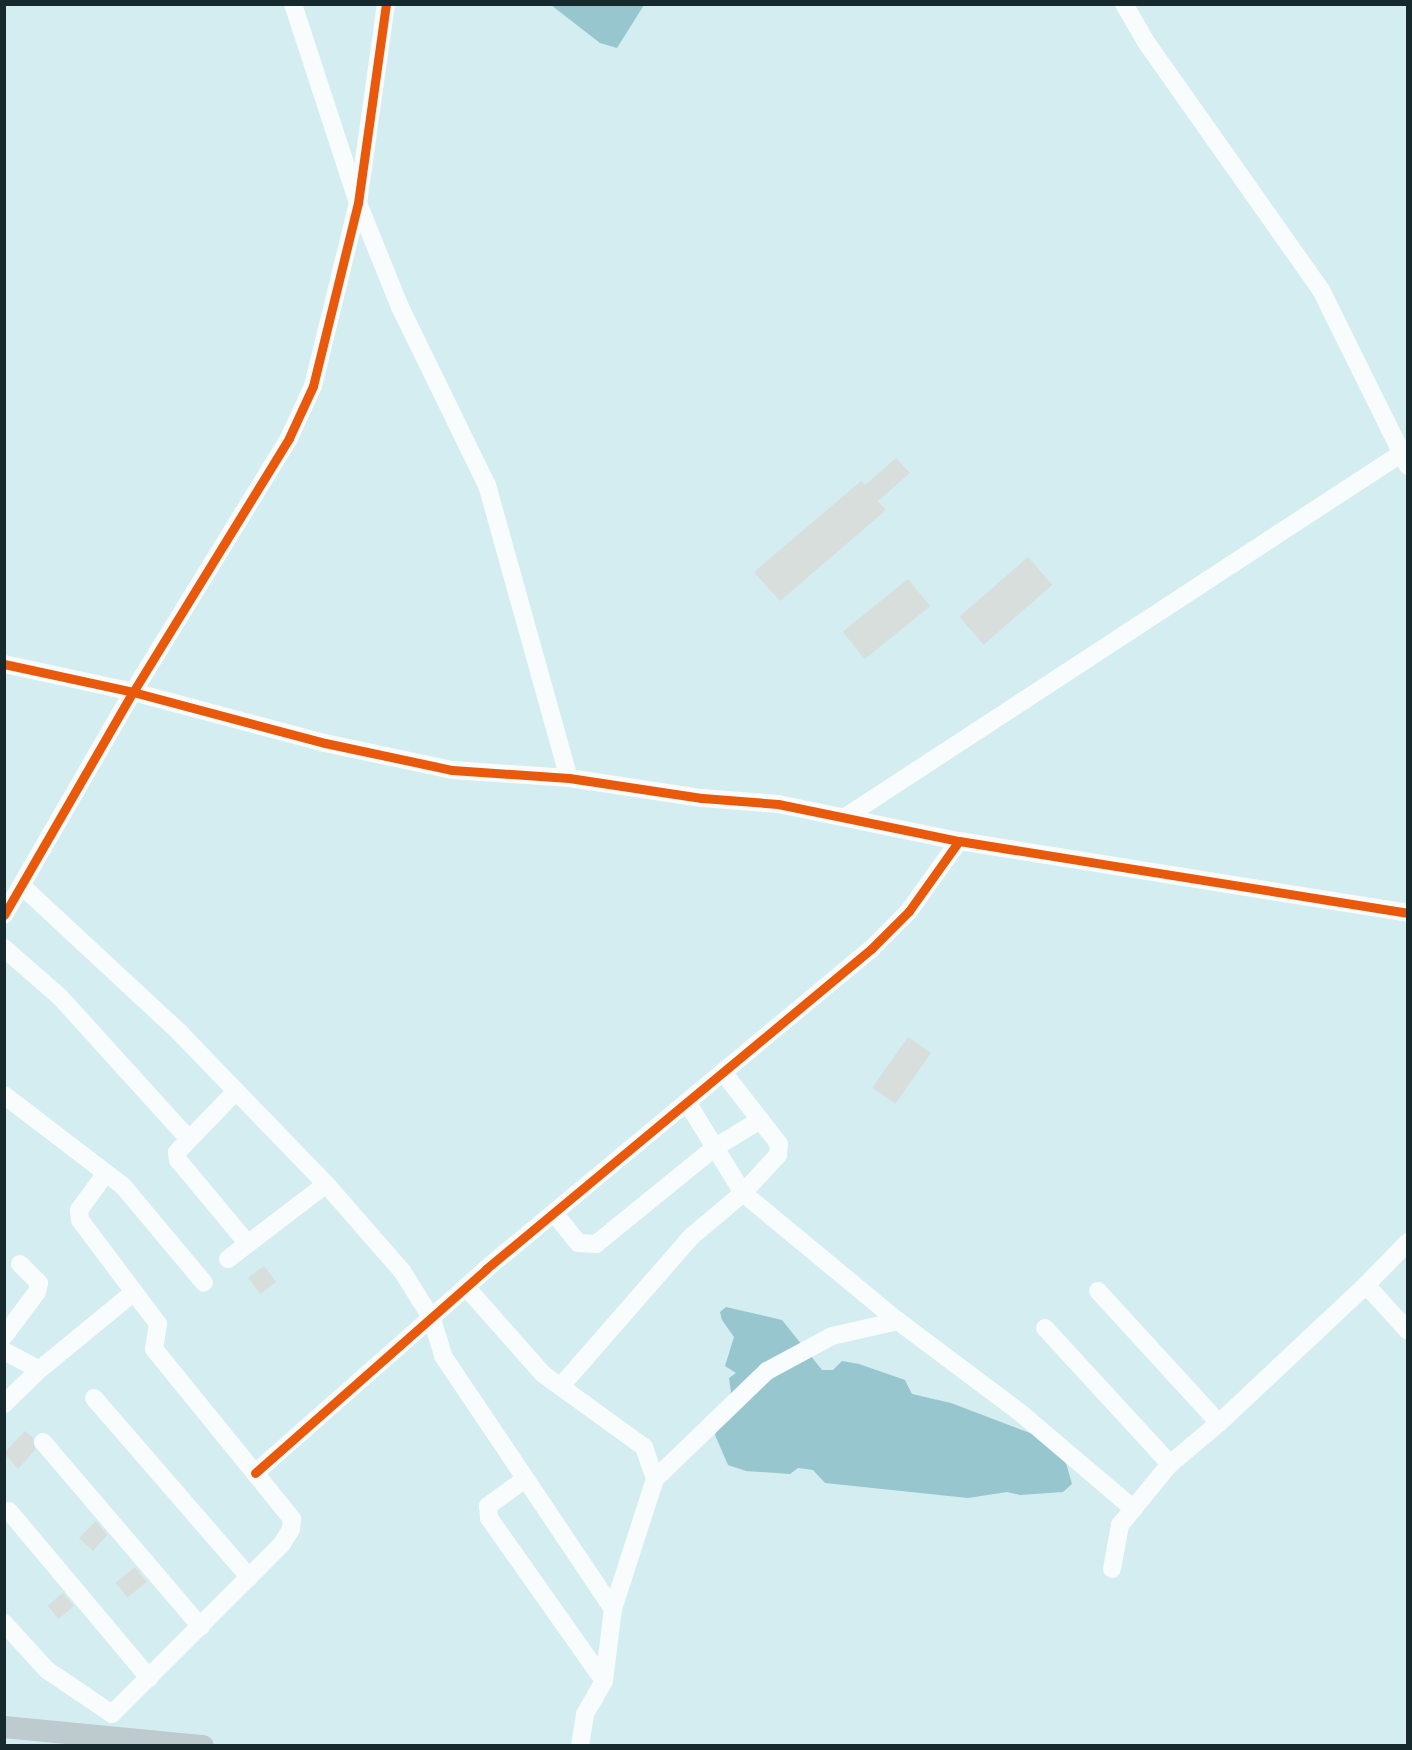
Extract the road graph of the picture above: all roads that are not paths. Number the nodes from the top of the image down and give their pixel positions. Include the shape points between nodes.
1 (293, 4) edge
2 (386, 4) edge
3 (1124, 4) edge
4 (358, 203) junction
5 (1405, 456) edge
6 (6, 668) edge
7 (133, 692) junction
8 (569, 778) junction
9 (847, 816) junction
10 (959, 842) junction
11 (22, 886) junction
12 (1407, 913) edge
13 (4, 915) edge
14 (4, 948) edge
15 (723, 1072) junction
16 (236, 1091) junction
17 (4, 1095) edge
18 (687, 1102) junction
19 (760, 1120) junction
20 (188, 1138) junction
21 (714, 1148) junction
22 (106, 1173) junction
23 (326, 1184) junction
24 (743, 1193) junction
25 (554, 1213) junction
26 (1407, 1242) edge
27 (248, 1244) junction
28 (228, 1259) dead end
29 (20, 1264) dead end
30 (204, 1283) dead end
31 (1366, 1285) junction
32 (466, 1287) junction
33 (1098, 1291) dead end
34 (134, 1292) junction
35 (432, 1319) junction
36 (898, 1321) junction
37 (1045, 1328) dead end
38 (1407, 1331) edge
39 (4, 1336) edge
40 (4, 1351) edge
41 (39, 1370) junction
42 (561, 1386) junction
43 (94, 1398) dead end
44 (4, 1404) edge
45 (1219, 1424) junction
46 (43, 1442) dead end
47 (1170, 1464) junction
48 (255, 1473) junction
49 (525, 1479) junction
50 (655, 1479) junction
51 (1134, 1509) junction
52 (9, 1511) dead end
53 (1112, 1569) dead end
54 (249, 1577) junction
55 (614, 1609) junction
56 (4, 1623) edge
57 (201, 1627) junction
58 (149, 1678) junction
59 (603, 1681) junction
60 (4, 1727) edge
61 (203, 1746) edge
62 (580, 1746) edge

1 - 4 street
2 - 4 street
3 - 5 street via 1146,42 1321,290
4 - 7 street via 313,386 289,438
4 - 8 street via 400,307 487,485
5 - 9 street
6 - 7 street
7 - 8 street via 325,743 452,770
7 - 11 street
8 - 9 street
9 - 10 street
10 - 12 street
10 - 15 street via 909,911 871,950
11 - 13 street
11 - 16 street
14 - 20 street via 60,997
15 - 18 street
15 - 19 street
16 - 20 street
16 - 23 street
17 - 22 street
18 - 21 street
18 - 25 street
19 - 21 street
19 - 24 street via 780,1150
20 - 27 street via 179,1146 178,1160
21 - 24 street
21 - 25 street via 596,1244 578,1243
22 - 30 street via 123,1186
22 - 34 street via 79,1210 80,1220
23 - 27 street
23 - 35 street via 402,1271
24 - 36 street
24 - 42 street via 692,1236
25 - 32 street
26 - 31 street
27 - 28 street
29 - 39 street via 39,1283 37,1292
31 - 38 street
31 - 45 street
32 - 35 street
32 - 42 street via 543,1374
33 - 45 street
34 - 41 street
34 - 48 street via 158,1324 154,1349
35 - 48 street
35 - 49 street via 443,1356
36 - 50 street via 832,1336 767,1371
36 - 51 street via 1023,1415
37 - 47 street
40 - 41 street
41 - 44 street
42 - 50 street via 644,1448
43 - 54 street
45 - 47 street
46 - 57 street
47 - 51 street
48 - 54 street via 292,1519 291,1529
49 - 55 street
49 - 59 street via 488,1506 489,1518
50 - 55 street
51 - 53 street via 1120,1525
52 - 58 street
54 - 57 street
55 - 59 street
56 - 58 street via 46,1670 112,1714
57 - 58 street
59 - 62 street via 585,1714
60 - 61 main road

